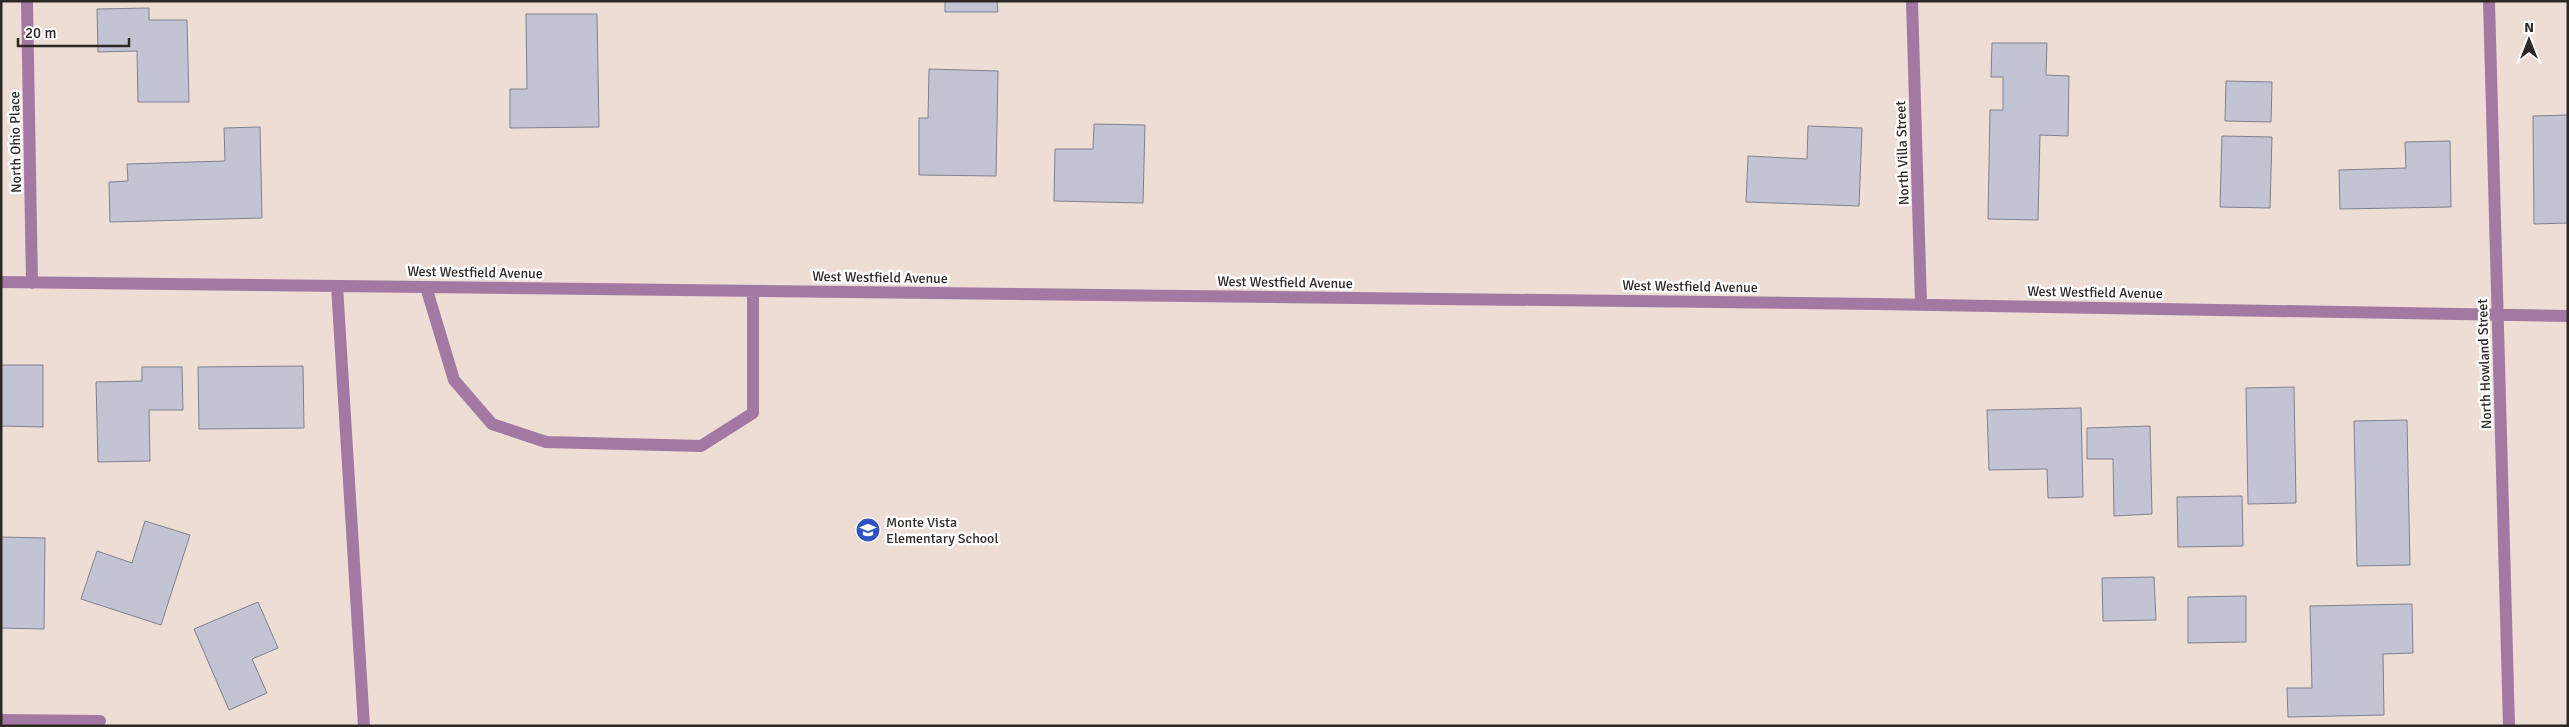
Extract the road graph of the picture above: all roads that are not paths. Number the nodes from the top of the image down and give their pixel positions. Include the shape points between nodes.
1 (28, 1) edge
2 (1912, 1) edge
3 (2490, 1) edge
4 (1, 282) edge
5 (32, 282) junction
6 (337, 286) junction
7 (426, 287) junction
8 (753, 291) junction
9 (1921, 304) junction
10 (2498, 315) junction
11 (2568, 316) edge
12 (1, 720) edge
13 (100, 721) dead end
14 (364, 726) edge
15 (2509, 726) edge

1 - 5 street, North Ohio Place
2 - 9 street, North Villa Street
3 - 10 street, North Howland Street
4 - 5 street, West Westfield Avenue
5 - 6 street, West Westfield Avenue
6 - 7 street, West Westfield Avenue
6 - 14 street
7 - 8 street, West Westfield Avenue
7 - 8 street via 454,380 492,424 546,442 626,446 701,446 753,413
8 - 9 street, West Westfield Avenue
9 - 10 street, West Westfield Avenue
10 - 11 street, West Westfield Avenue
10 - 15 street, North Howland Street
12 - 13 street

